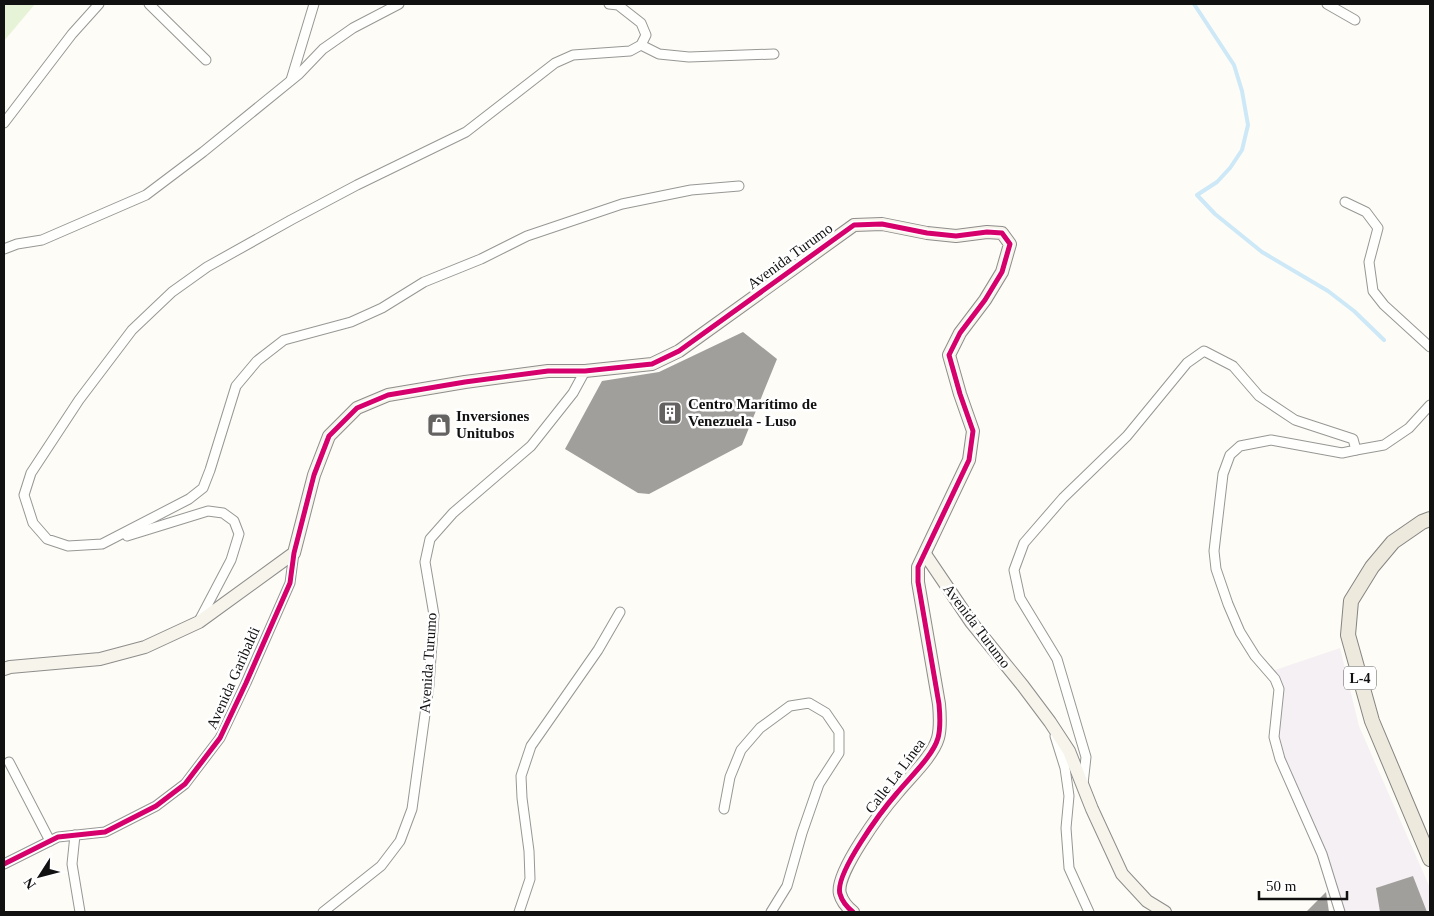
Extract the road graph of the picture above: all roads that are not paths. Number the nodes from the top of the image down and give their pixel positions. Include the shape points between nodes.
1 (99, 4) edge
2 (149, 4) edge
3 (314, 4) edge
4 (399, 4) edge
5 (609, 4) edge
6 (1327, 4) edge
7 (1355, 20) dead end
8 (641, 46) junction
9 (774, 54) dead end
10 (206, 60) dead end
11 (291, 80) junction
12 (4, 123) edge
13 (739, 186) dead end
14 (1345, 202) dead end
15 (4, 250) edge
16 (1430, 347) edge
17 (585, 371) junction
18 (1430, 405) edge
19 (1356, 450) junction
20 (1430, 519) edge
21 (102, 544) junction
22 (294, 553) junction
23 (925, 554) junction
24 (620, 612) dead end
25 (198, 622) junction
26 (4, 669) edge
27 (1050, 722) junction
28 (9, 762) dead end
29 (1083, 785) junction
30 (724, 809) dead end
31 (75, 835) junction
32 (50, 841) junction
33 (1430, 860) edge
34 (4, 864) edge
35 (80, 912) edge
36 (323, 912) edge
37 (519, 912) edge
38 (771, 912) edge
39 (853, 912) edge
40 (1089, 912) edge
41 (1164, 912) edge
42 (1340, 912) edge

1 - 12 street
2 - 10 street
3 - 11 street
4 - 11 street via 353,28 324,49
5 - 8 street via 618,6 641,23 646,35
6 - 7 street
8 - 9 street via 658,54 689,57
8 - 21 street via 630,51 573,56 555,63 466,132 291,220 207,267 172,292 132,330 79,400 31,473 24,495 32,523 47,539 68,546
11 - 15 street via 146,195 42,240
13 - 21 street via 691,190 622,204 527,236 424,282 352,322 284,340 257,361 236,386 203,488 189,499
14 - 16 street via 1366,212 1378,228 1369,262 1373,291
17 - 22 street via 548,371 465,382 388,395 357,408 329,436 314,475
17 - 23 street, Avenida Turumo via 652,364 679,351 854,225 882,224 956,236 1002,233 1010,244 1002,272 986,300 960,333 949,355 973,431 969,460
17 - 36 street, Avenida Turumo via 573,393 530,446 454,513 430,539 425,562 434,615 429,685 412,809 400,841 381,866
18 - 19 street via 1409,428 1384,445
19 - 29 street via 1353,440 1295,420 1260,396 1233,366 1204,351 1187,363 1127,436 1063,498 1024,543 1014,570 1020,598 1057,659 1086,757
19 - 42 street via 1342,453 1271,440 1240,446 1230,455 1223,474 1214,551 1216,569 1240,632 1275,679 1278,689 1274,737 1278,752 1322,854
20 - 33 main road, L-4 via 1393,542 1372,567 1351,600 1348,635 1372,721
21 - 25 street via 208,511 223,513 234,521 239,534 231,560
22 - 25 street
22 - 31 street, Avenida Garibaldi via 290,583 246,683 220,738 185,784 156,806 105,832
23 - 27 street, Avenida Turumo via 971,622
23 - 39 street, Calle La Línea via 918,567 918,582 939,704 938,739 849,860 839,893
24 - 37 street via 598,650 531,746 521,776 530,879
25 - 26 street via 146,647 100,659
27 - 29 street, Avenida Turumo via 1070,751
27 - 40 street via 1066,768 1069,868
28 - 32 street
29 - 41 street, Avenida Turumo via 1122,874 1147,901
30 - 38 street via 730,777 741,750 760,728 790,706 809,703 826,713 840,732 839,753 820,784 787,886
31 - 32 street, Avenida Garibaldi via 58,836
31 - 35 street via 72,864
32 - 34 street, Avenida Garibaldi

